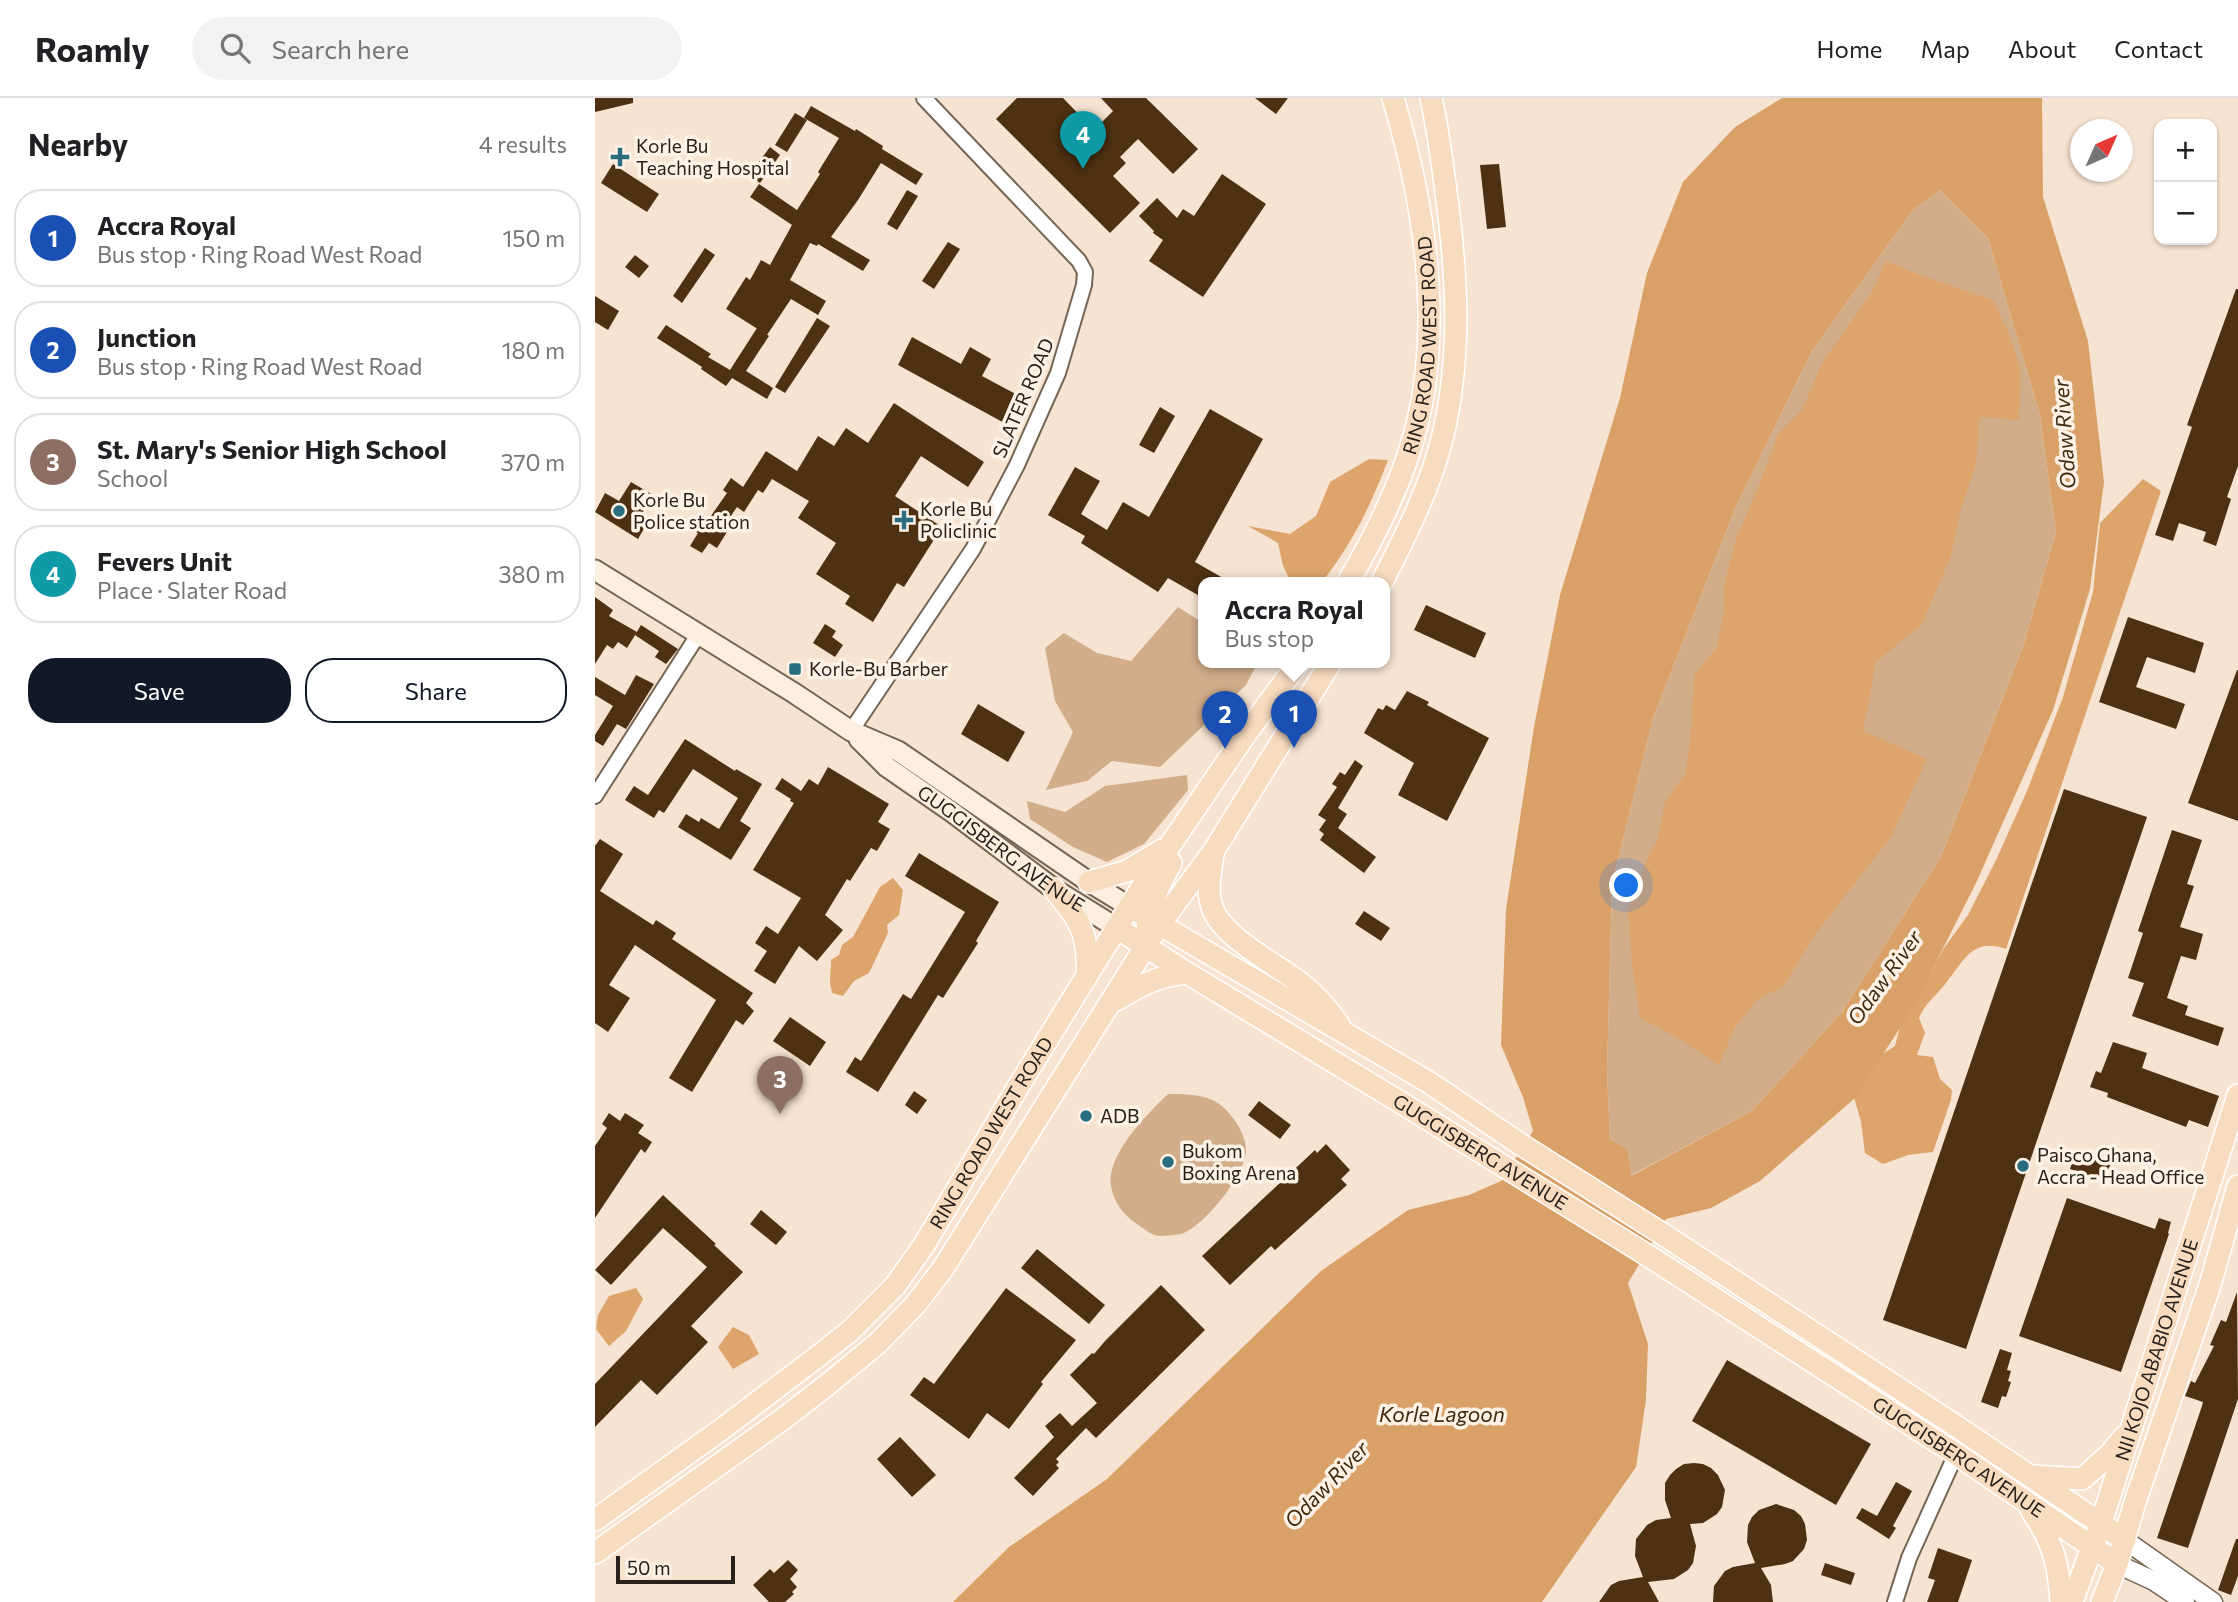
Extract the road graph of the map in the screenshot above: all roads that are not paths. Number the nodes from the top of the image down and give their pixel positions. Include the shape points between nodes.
1 (924, 98) edge
2 (1393, 98) edge
3 (1431, 98) edge
4 (595, 570) edge
5 (1351, 577) edge
6 (1384, 577) edge
7 (698, 635) junction
8 (1295, 668) edge
9 (1296, 668) edge
10 (1327, 668) edge
11 (851, 731) junction
12 (597, 787) edge
13 (1170, 845) junction
14 (1213, 852) junction
15 (1089, 882) junction
16 (1054, 890) junction
17 (1145, 917) junction
18 (1117, 928) junction
19 (1147, 947) junction
20 (1187, 974) junction
21 (1086, 978) junction
22 (1111, 1003) junction
23 (1390, 1058) junction
24 (2238, 1095) edge
25 (2237, 1191) edge
26 (2131, 1428) junction
27 (1956, 1454) junction
28 (2032, 1476) junction
29 (2026, 1503) junction
30 (595, 1520) edge
31 (2101, 1523) junction
32 (2125, 1540) junction
33 (2091, 1547) junction
34 (595, 1553) edge
35 (2117, 1564) junction
36 (1895, 1602) edge
37 (2061, 1602) edge
38 (2071, 1602) edge
39 (2102, 1602) edge
40 (2185, 1602) edge
41 (2213, 1602) edge

1 - 11 street, SLATER ROAD via 1079,261 1085,272 1084,285 1058,373 973,549
2 - 5 main road, RING ROAD WEST ROAD via 1403,131 1428,280 1426,374 1417,425 1397,487
3 - 6 main road, RING ROAD WEST ROAD via 1453,249 1457,323 1453,384 1442,438 1424,491
4 - 7 main road, GUGGISBERG AVENUE
7 - 11 main road, GUGGISBERG AVENUE
7 - 12 street
8 - 13 main road, RING ROAD WEST ROAD
9 - 17 main road via 1173,860
10 - 14 main road, RING ROAD WEST ROAD
11 - 15 main road, GUGGISBERG AVENUE via 898,751
11 - 16 main road, GUGGISBERG AVENUE via 887,767
13 - 15 main road via 1128,871
13 - 17 main road, RING ROAD WEST ROAD
14 - 17 main road, RING ROAD WEST ROAD
14 - 23 main road via 1212,908 1235,937 1302,984 1325,1004 1341,1029
15 - 17 main road, GUGGISBERG AVENUE
16 - 18 main road, GUGGISBERG AVENUE
16 - 21 main road via 1083,928
17 - 18 main road, RING ROAD WEST ROAD
17 - 19 main road
17 - 23 main road, GUGGISBERG AVENUE
18 - 19 main road, GUGGISBERG AVENUE
18 - 21 main road, RING ROAD WEST ROAD
19 - 20 main road, GUGGISBERG AVENUE
19 - 22 main road, RING ROAD WEST ROAD
20 - 22 main road via 1156,978
20 - 27 main road, GUGGISBERG AVENUE via 1647,1255
21 - 30 main road, RING ROAD WEST ROAD via 924,1245 874,1310 722,1429
22 - 34 main road, RING ROAD WEST ROAD via 942,1270 915,1305 878,1343 816,1393
23 - 28 main road, GUGGISBERG AVENUE
24 - 26 main road, NII KOJO ABABIO AVENUE
25 - 32 main road, NII KOJO ABABIO AVENUE
26 - 28 main road via 2082,1479
26 - 31 main road, NII KOJO ABABIO AVENUE
27 - 29 main road, GUGGISBERG AVENUE
27 - 36 street via 1909,1558
28 - 31 main road, GUGGISBERG AVENUE
29 - 33 main road, GUGGISBERG AVENUE
29 - 37 main road via 2050,1542
31 - 32 main road, GUGGISBERG AVENUE
31 - 33 main road, NII KOJO ABABIO AVENUE
32 - 35 main road, NII KOJO ABABIO AVENUE
32 - 41 street
33 - 35 main road, GUGGISBERG AVENUE
33 - 38 main road, NII KOJO ABABIO AVENUE
35 - 39 main road, NII KOJO ABABIO AVENUE
35 - 40 street

